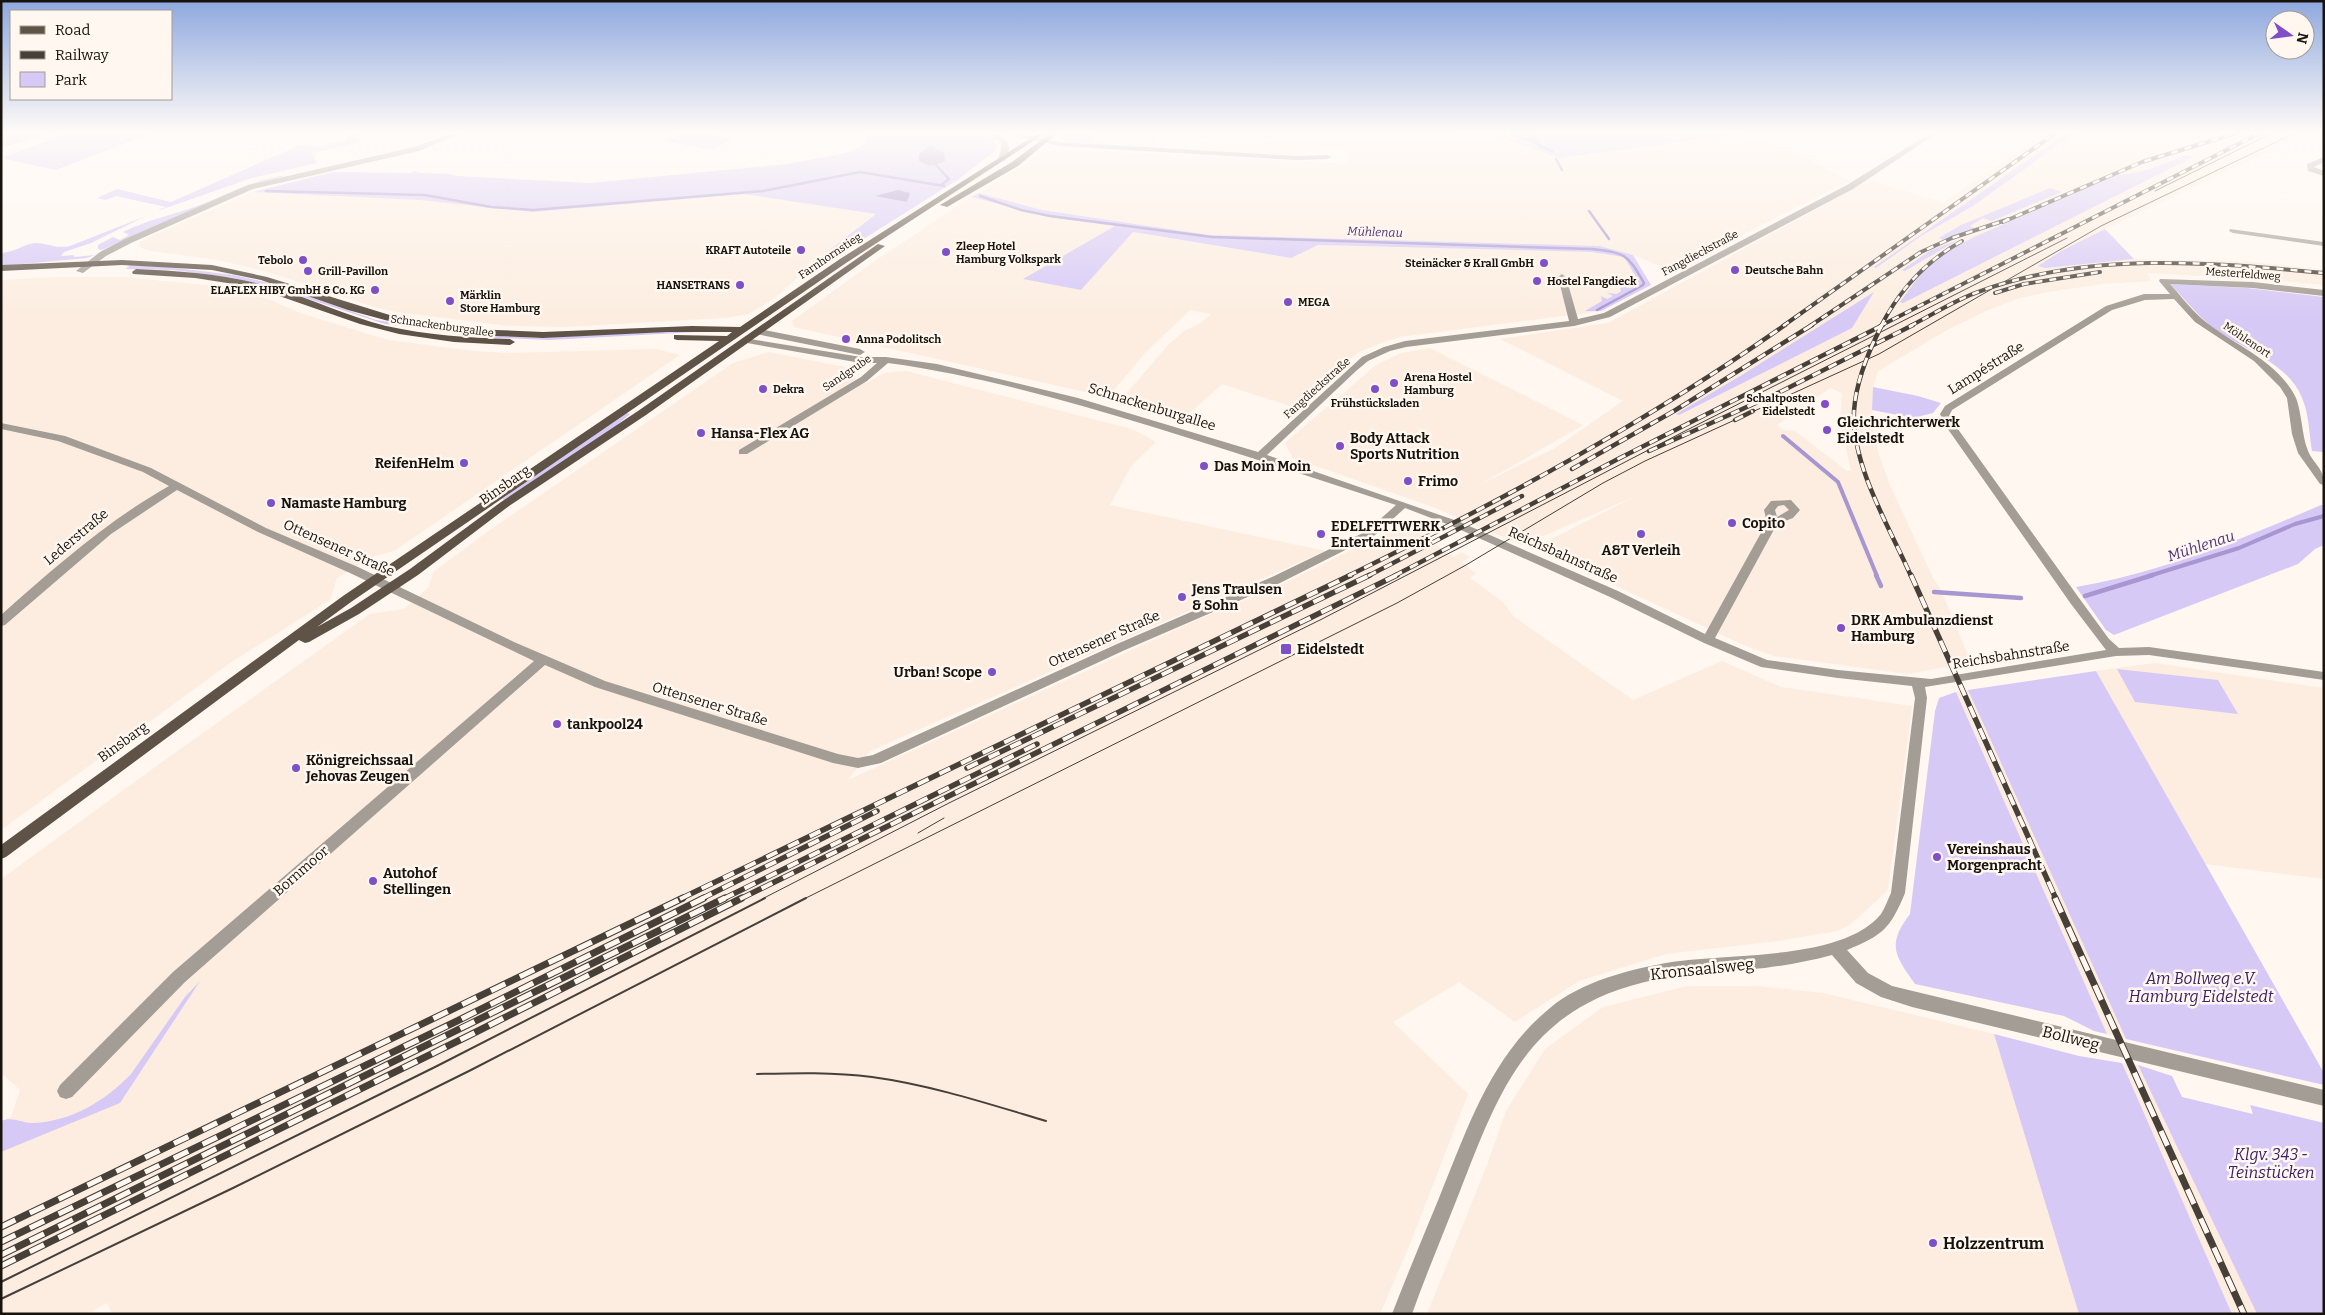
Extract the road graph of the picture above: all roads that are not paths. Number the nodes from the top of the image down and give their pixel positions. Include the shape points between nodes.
1 (240, 193) edge
2 (947, 193) edge
3 (964, 193) edge
4 (1836, 193) edge
5 (2233, 231) dead end
6 (2324, 244) edge
7 (90, 263) junction
8 (1, 268) edge
9 (80, 271) junction
10 (1, 274) edge
11 (1562, 277) dead end
12 (2163, 283) joint
13 (2324, 293) edge
14 (2176, 296) junction
15 (1574, 323) junction
16 (742, 330) junction
17 (759, 332) junction
18 (687, 337) junction
19 (728, 338) junction
20 (747, 340) junction
21 (701, 357) junction
22 (886, 360) junction
23 (1, 426) edge
24 (743, 452) dead end
25 (1260, 456) junction
26 (2324, 482) edge
27 (177, 486) junction
28 (1403, 504) junction
29 (1773, 522) dead end
30 (375, 580) junction
31 (390, 588) junction
32 (1, 622) edge
33 (1708, 640) junction
34 (2116, 652) junction
35 (267, 659) junction
36 (543, 660) junction
37 (2324, 676) edge
38 (1918, 683) junction
39 (1, 853) edge
40 (1836, 948) junction
41 (66, 1091) dead end
42 (2324, 1098) edge
43 (1402, 1314) edge

1 - 7 street via 128,241
2 - 16 main road, Farnhornstieg
3 - 17 main road, Farnhornstieg via 929,214
4 - 15 street, Fangdieckstraße via 1623,307 1598,318
5 - 6 street
7 - 8 main road, Schnackenburgallee
7 - 9 street
7 - 16 main road, Schnackenburgallee via 170,264 242,273 376,316 467,330 543,335 679,329
9 - 10 main road, Schnackenburgallee
9 - 18 main road, Schnackenburgallee via 170,273 223,279 267,288 392,330 451,339 521,342
11 - 15 street
12 - 13 street, Mesterfeldweg via 2166,280 2253,285
12 - 14 street, Möhlenort
14 - 26 street, Möhlenort via 2198,320 2257,359 2284,385 2292,398 2303,452
14 - 34 street, Lampéstraße via 2144,297 2100,313 1948,408 1945,414 2075,601
15 - 25 street, Fangdieckstraße via 1405,344 1376,353 1336,384
16 - 17 main road, Schnackenburgallee
16 - 19 main road, Binsbarg
17 - 20 main road, Binsbarg
17 - 22 street, Schnackenburgallee via 845,348
18 - 19 main road, Schnackenburgallee
18 - 21 main road via 700,346
19 - 20 main road, Schnackenburgallee
19 - 21 main road, Binsbarg
20 - 22 street, Schnackenburgallee via 860,360
20 - 31 main road, Binsbarg via 588,451 505,504
21 - 30 main road, Binsbarg
22 - 24 street, Sandgrube via 864,379
22 - 25 street, Schnackenburgallee via 937,367 1075,400
23 - 27 street, Ottensener Straße via 39,432 83,445 147,470
25 - 28 street, Schnackenburgallee
27 - 30 street, Ottensener Straße via 262,530
27 - 32 street, Lederstraße via 112,526
28 - 33 street, Reichsbahnstraße via 1557,568
28 - 36 street, Ottensener Straße via 1371,533 1276,580 1122,646 876,759 858,763 838,760 642,698
29 - 33 street
30 - 31 street, Ottensener Straße
30 - 35 main road, Binsbarg
31 - 35 main road, Binsbarg
31 - 36 street, Ottensener Straße
33 - 38 street, Reichsbahnstraße via 1765,664
34 - 37 street, Reichsbahnstraße via 2149,651
34 - 38 street, Reichsbahnstraße
35 - 39 main road, Binsbarg
36 - 41 street, Bornmoor via 179,978
38 - 40 street, Kronsaalsweg via 1922,698 1897,901 1874,931
40 - 42 street, Bollweg via 1862,978 1887,992 1912,1000
40 - 43 street, Kronsaalsweg via 1776,961 1642,975 1591,993 1558,1012 1530,1036 1500,1079 1478,1124

